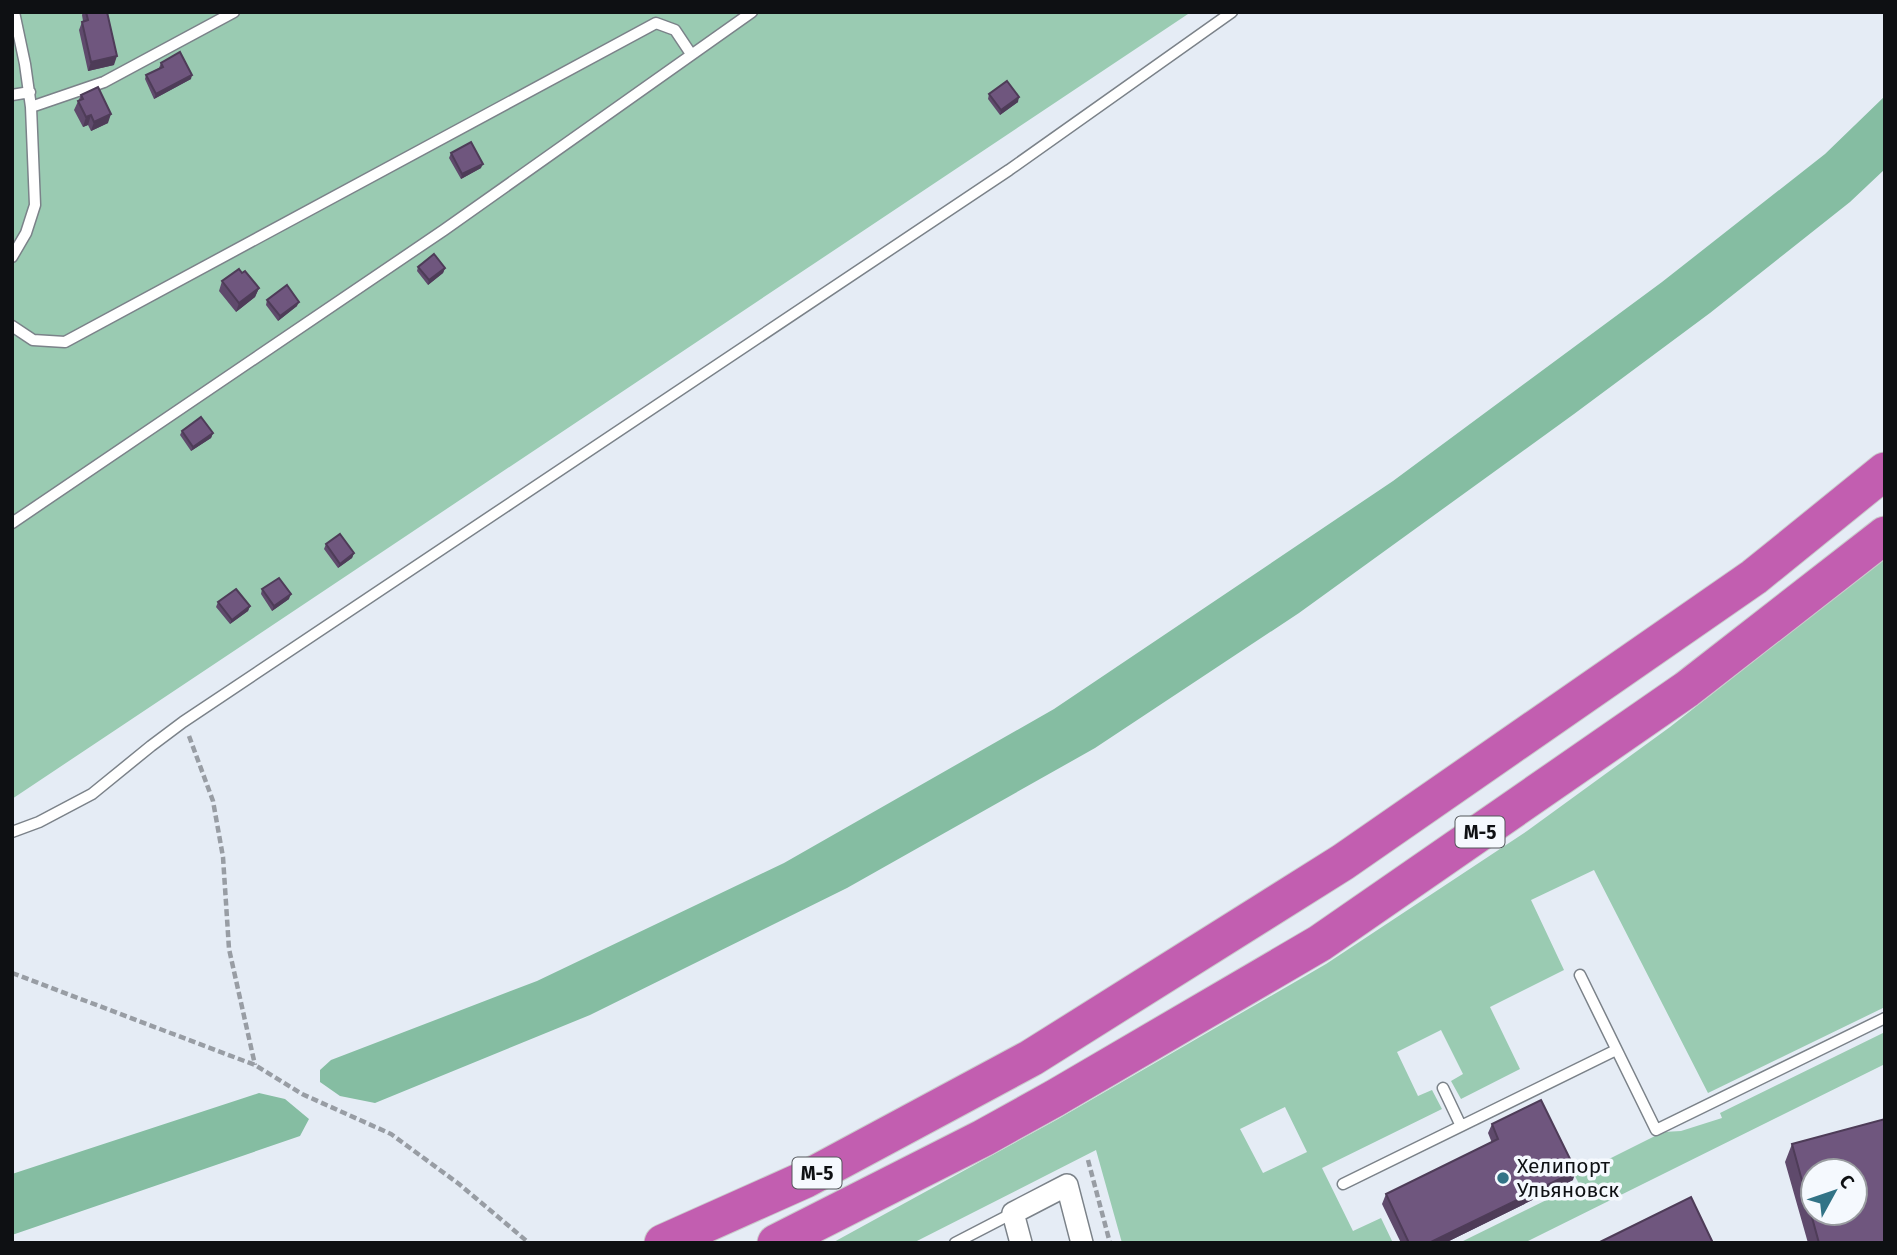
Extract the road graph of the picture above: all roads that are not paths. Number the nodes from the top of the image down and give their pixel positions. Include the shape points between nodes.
1 (14, 12) edge
2 (234, 12) edge
3 (752, 12) edge
4 (1232, 12) edge
5 (691, 54) junction
6 (30, 92) junction
7 (12, 95) edge
8 (31, 107) junction
9 (12, 257) edge
10 (12, 326) edge
11 (1885, 471) edge
12 (12, 523) edge
13 (1885, 535) edge
14 (12, 832) edge
15 (1580, 975) dead end
16 (1885, 1018) edge
17 (1616, 1049) junction
18 (1443, 1088) dead end
19 (1461, 1126) junction
20 (1343, 1184) dead end
21 (1013, 1213) junction
22 (663, 1243) edge
23 (776, 1243) edge
24 (955, 1243) edge
25 (1021, 1243) edge
26 (1082, 1243) edge

1 - 6 lane
2 - 8 lane via 104,82
3 - 5 lane
4 - 14 lane via 1009,170 183,722 92,794
5 - 10 lane via 674,30 656,23 65,342 33,340
5 - 12 lane via 443,230
6 - 7 lane
6 - 8 lane
8 - 9 lane via 35,205
11 - 22 highway, М-5 via 1754,577 1343,862 1031,1058 806,1179
13 - 23 highway, М-5 via 1687,689 1320,943 983,1138
15 - 17 lane
16 - 17 lane via 1656,1130
17 - 19 lane
18 - 19 lane
19 - 20 lane
21 - 24 lane
21 - 25 street
21 - 26 street via 1067,1185

